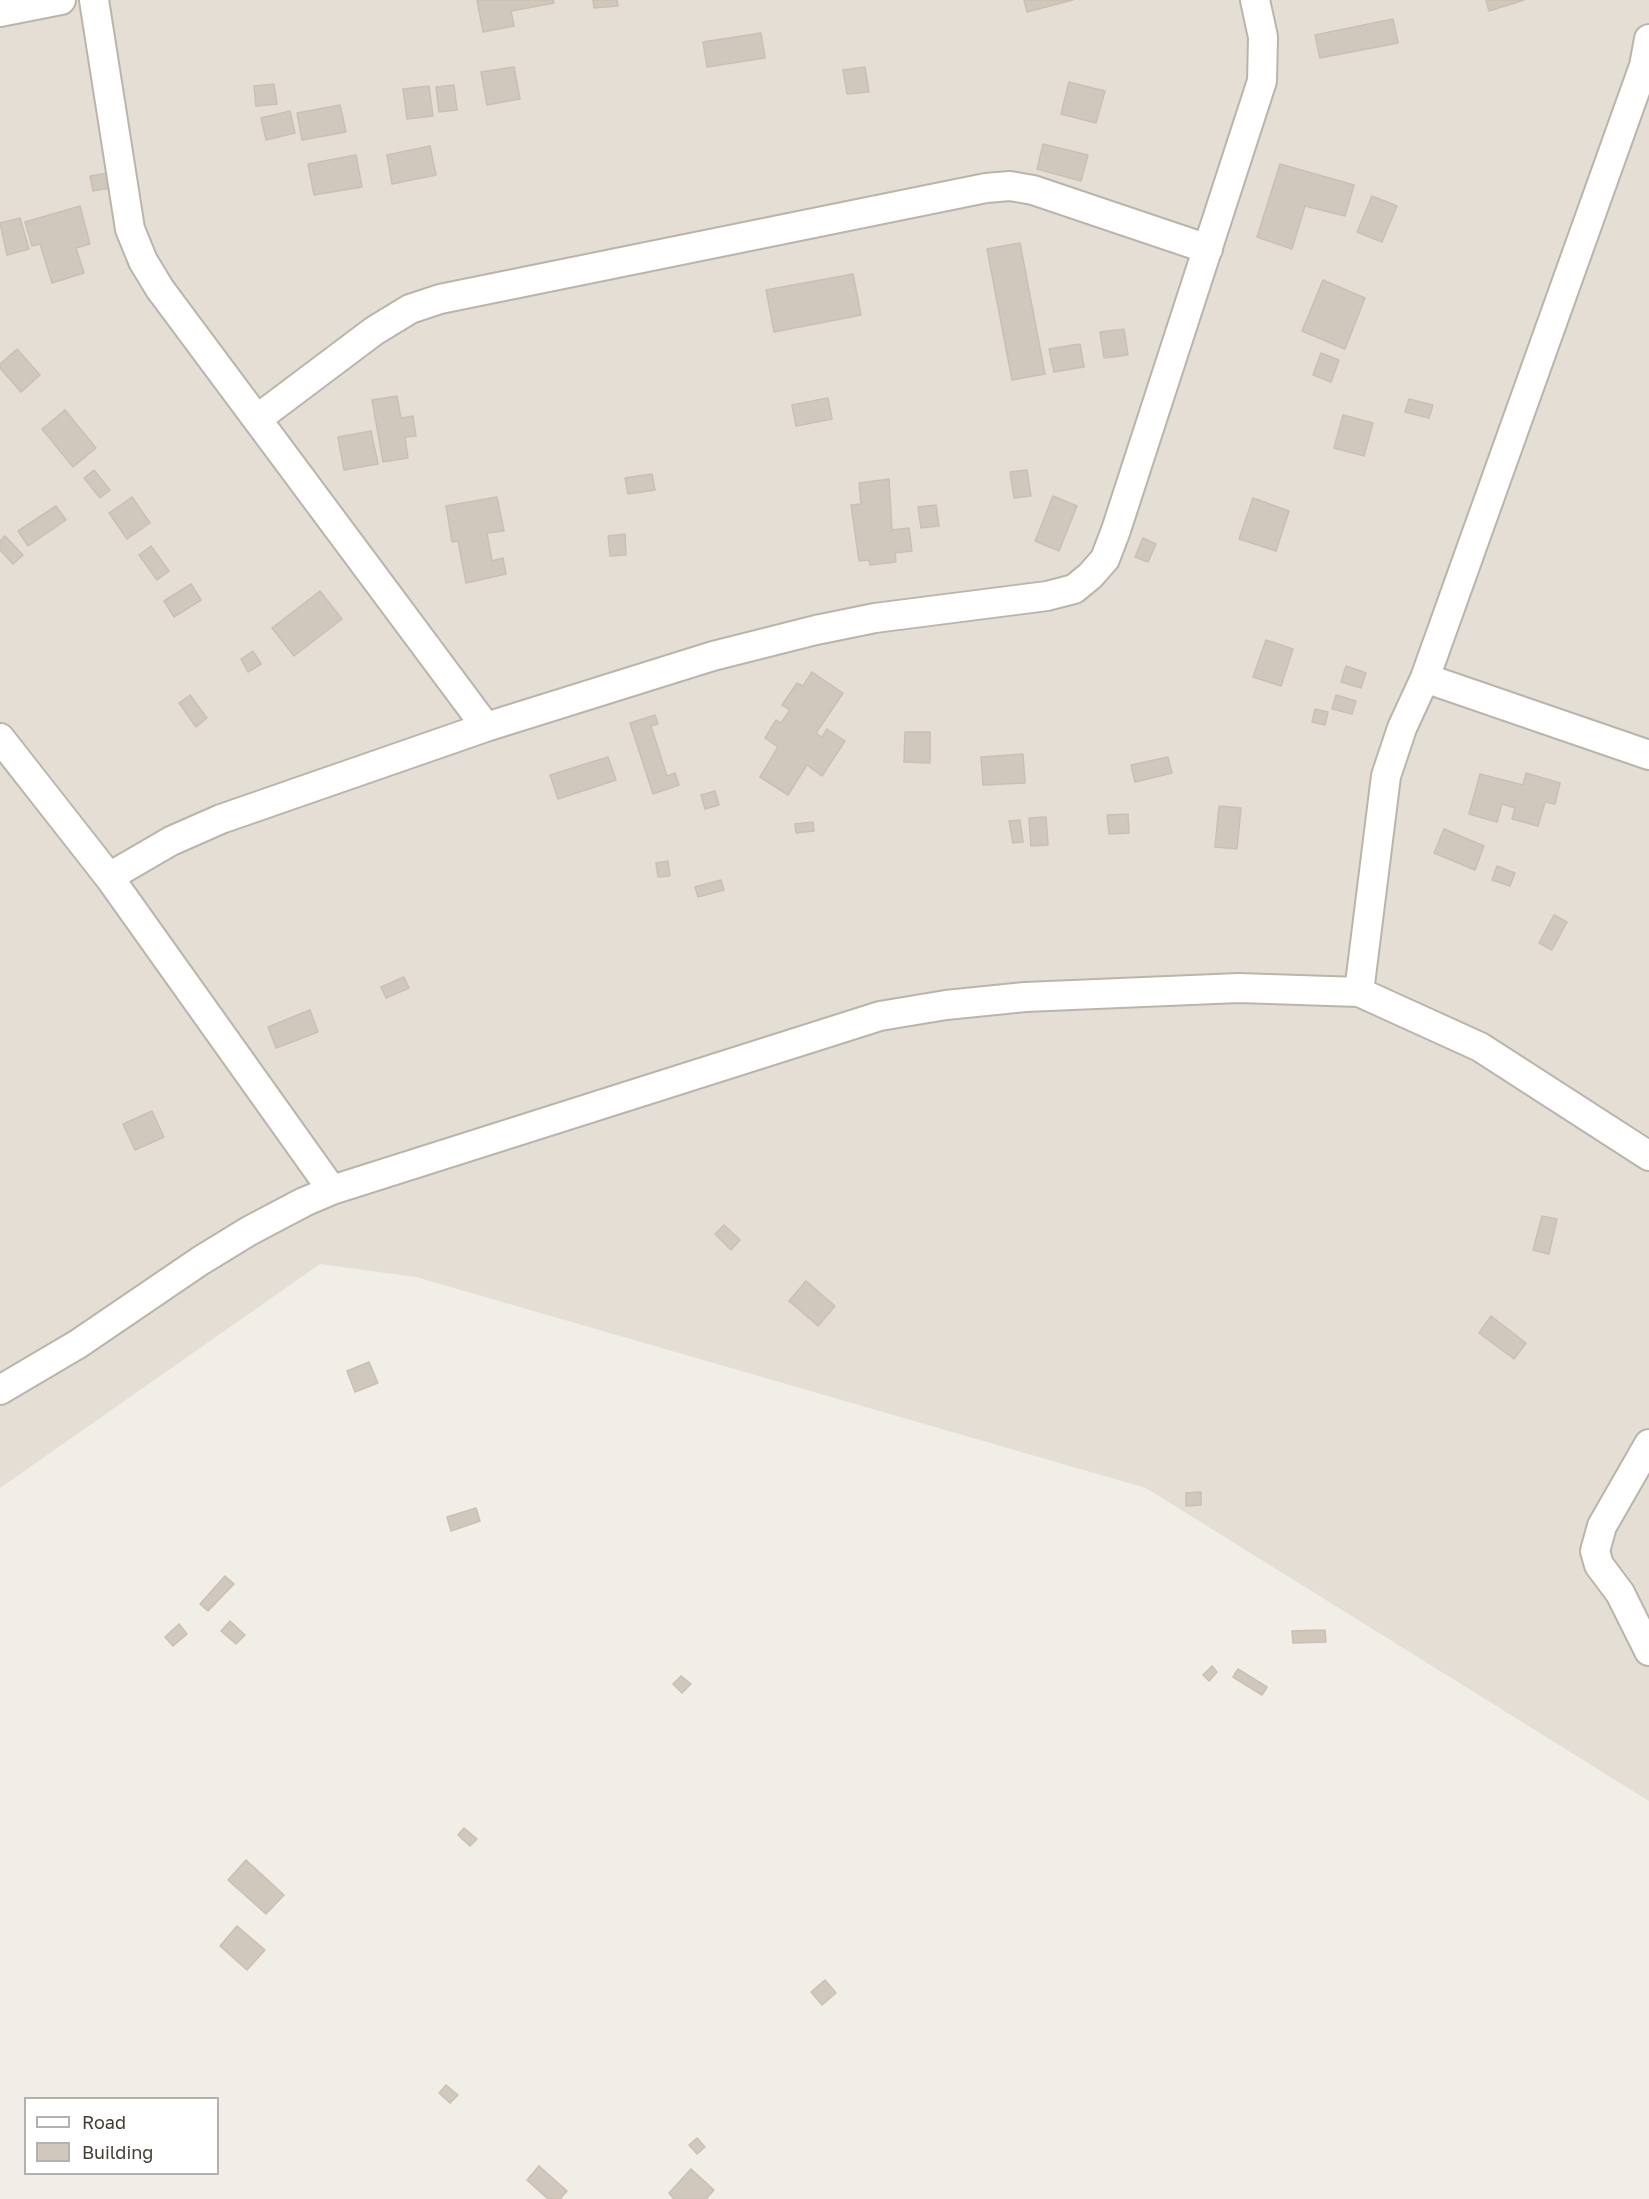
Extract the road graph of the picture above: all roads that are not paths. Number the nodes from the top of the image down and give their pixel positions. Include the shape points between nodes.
1 (61, 0) edge
2 (94, 0) edge
3 (1255, 0) edge
4 (0, 12) edge
5 (1649, 39) edge
6 (1208, 249) junction
7 (257, 419) junction
8 (1425, 678) junction
9 (486, 727) junction
10 (0, 738) edge
11 (1649, 755) edge
12 (109, 877) junction
13 (1359, 992) junction
14 (1649, 1156) edge
15 (332, 1190) junction
16 (0, 1390) edge
17 (1649, 1444) edge
18 (1649, 1651) edge

1 - 4 street
2 - 7 street via 118,159 143,261
3 - 6 street via 1263,37 1262,81
5 - 8 street via 1644,66
6 - 7 street via 1033,190 1010,186 986,188 440,299 410,309 374,331
6 - 9 street via 1105,559 1074,589 816,630 713,656
7 - 9 street
8 - 11 street
8 - 13 street via 1386,776
9 - 12 street via 221,819 171,841
10 - 12 street
12 - 15 street
13 - 14 street via 1480,1047
13 - 15 street via 1239,988 1025,997 880,1016
15 - 16 street via 249,1231 78,1344
17 - 18 street via 1602,1526 1595,1551 1599,1565 1620,1593

